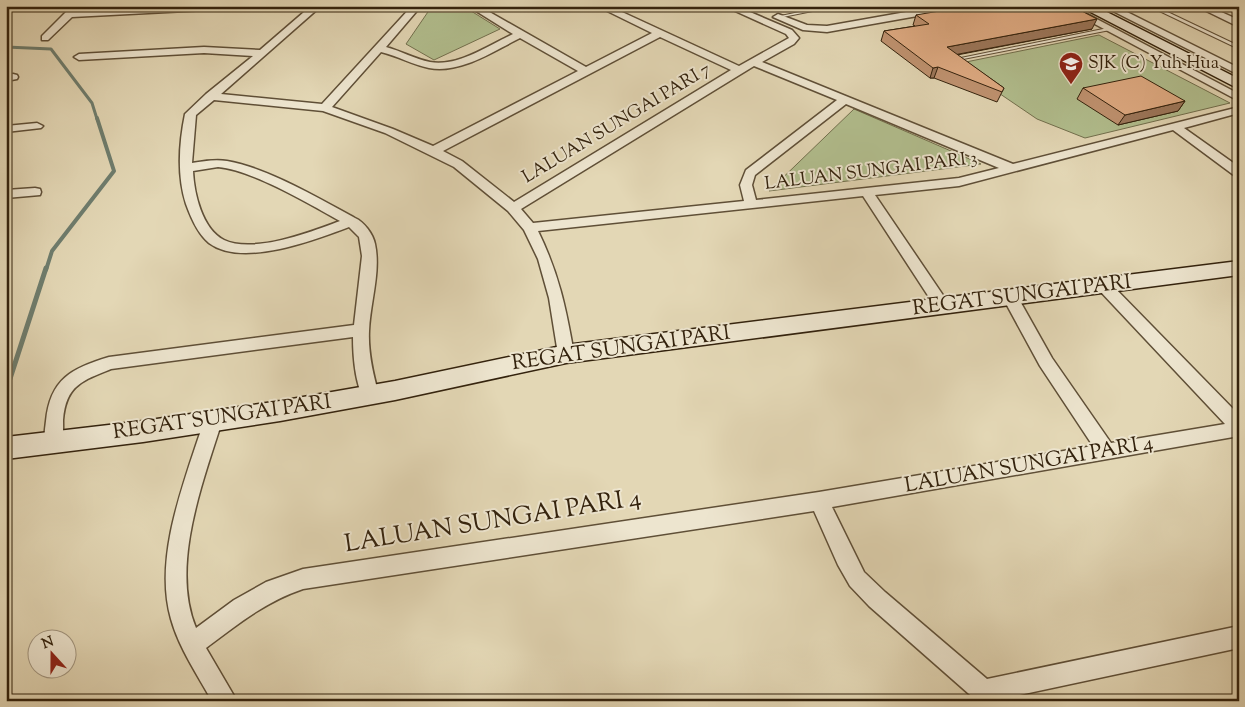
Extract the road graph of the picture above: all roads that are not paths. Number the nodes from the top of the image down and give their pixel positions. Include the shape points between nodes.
1 (77, 6) edge
2 (225, 6) edge
3 (317, 6) edge
4 (416, 6) edge
5 (472, 6) edge
6 (601, 6) edge
7 (728, 6) edge
8 (753, 6) edge
9 (835, 6) edge
10 (957, 6) edge
11 (1065, 6) edge
12 (1085, 6) edge
13 (1151, 6) edge
14 (1200, 6) edge
15 (1129, 8) dead end
16 (1107, 10) edge
17 (1239, 12) edge
18 (70, 14) junction
19 (1221, 16) junction
20 (778, 17) junction
21 (1239, 24) edge
22 (1108, 29) junction
23 (520, 34) junction
24 (658, 34) junction
25 (45, 38) dead end
26 (791, 42) joint
27 (378, 48) junction
28 (1239, 48) edge
29 (260, 53) junction
30 (79, 57) dead end
31 (952, 60) edge
32 (754, 62) junction
33 (739, 70) junction
34 (586, 71) junction
35 (1239, 72) edge
36 (1239, 85) edge
37 (210, 96) junction
38 (1239, 98) edge
39 (845, 99) junction
40 (325, 108) junction
41 (1239, 110) edge
42 (37, 126) dead end
43 (1175, 126) junction
44 (6, 129) edge
45 (434, 151) junction
46 (187, 168) junction
47 (1013, 169) junction
48 (1239, 173) edge
49 (35, 192) dead end
50 (867, 192) junction
51 (6, 194) edge
52 (752, 204) junction
53 (513, 208) junction
54 (357, 225) junction
55 (530, 228) junction
56 (1239, 268) edge
57 (1104, 286) junction
58 (1010, 298) junction
59 (943, 306) junction
60 (361, 330) junction
61 (566, 354) junction
62 (370, 395) junction
63 (212, 421) junction
64 (1239, 428) edge
65 (44, 443) junction
66 (6, 448) edge
67 (1106, 452) junction
68 (819, 500) junction
69 (1239, 638) edge
70 (193, 644) junction
71 (989, 696) edge
72 (225, 701) edge

1 - 18 street
2 - 18 street
3 - 29 street
4 - 27 street
5 - 23 street
6 - 24 street, LALUAN SUNGAI PARI 7
7 - 26 street via 789,32 793,35
8 - 20 street
9 - 20 lane
10 - 20 street via 816,30
11 - 22 street
12 - 16 main road
13 - 28 lane
14 - 19 street
15 - 16 street
16 - 35 street
16 - 36 main road
17 - 19 street
18 - 25 street
19 - 21 street
22 - 31 lane
22 - 38 street
23 - 27 street via 444,66 431,66
23 - 34 street
24 - 33 street, LALUAN SUNGAI PARI 7
24 - 34 street
26 - 32 street, LALUAN SUNGAI PARI 7
27 - 40 street
29 - 30 street via 204,50
29 - 37 street
32 - 33 street, LALUAN SUNGAI PARI 7
32 - 39 street
33 - 53 street, LALUAN SUNGAI PARI 7
34 - 45 street
37 - 40 street
37 - 46 street via 191,114
39 - 47 street
39 - 52 street via 750,173 746,188
40 - 45 street
41 - 43 street, LALUAN SUNGAI PARI 3
42 - 44 street
43 - 47 street, LALUAN SUNGAI PARI 3
43 - 48 street
45 - 53 street via 458,164
46 - 54 street via 230,165 313,200
46 - 54 street via 192,202 206,231 218,242 234,247 285,243
47 - 50 street, LALUAN SUNGAI PARI 3 via 959,182
49 - 51 street
50 - 52 street, LALUAN SUNGAI PARI 3
50 - 59 street
52 - 55 street, LALUAN SUNGAI PARI 3
53 - 55 street
54 - 60 street via 367,238 369,255
55 - 61 street via 545,259 557,298
56 - 57 main road, REGAT SUNGAI PARI
57 - 58 main road, REGAT SUNGAI PARI
57 - 64 street
58 - 59 main road, REGAT SUNGAI PARI
58 - 67 street via 1046,362
59 - 61 main road, REGAT SUNGAI PARI
60 - 62 street via 361,350
60 - 65 street via 109,363 72,379 60,393
61 - 62 main road, REGAT SUNGAI PARI
62 - 63 main road, REGAT SUNGAI PARI
63 - 65 main road, REGAT SUNGAI PARI
63 - 70 street via 187,504 177,562 175,589 181,618
64 - 67 street, LALUAN SUNGAI PARI 4
65 - 66 main road, REGAT SUNGAI PARI
67 - 68 street, LALUAN SUNGAI PARI 4
68 - 70 street, LALUAN SUNGAI PARI 4 via 303,579 273,589
68 - 71 street via 857,579
69 - 71 street
70 - 72 street

